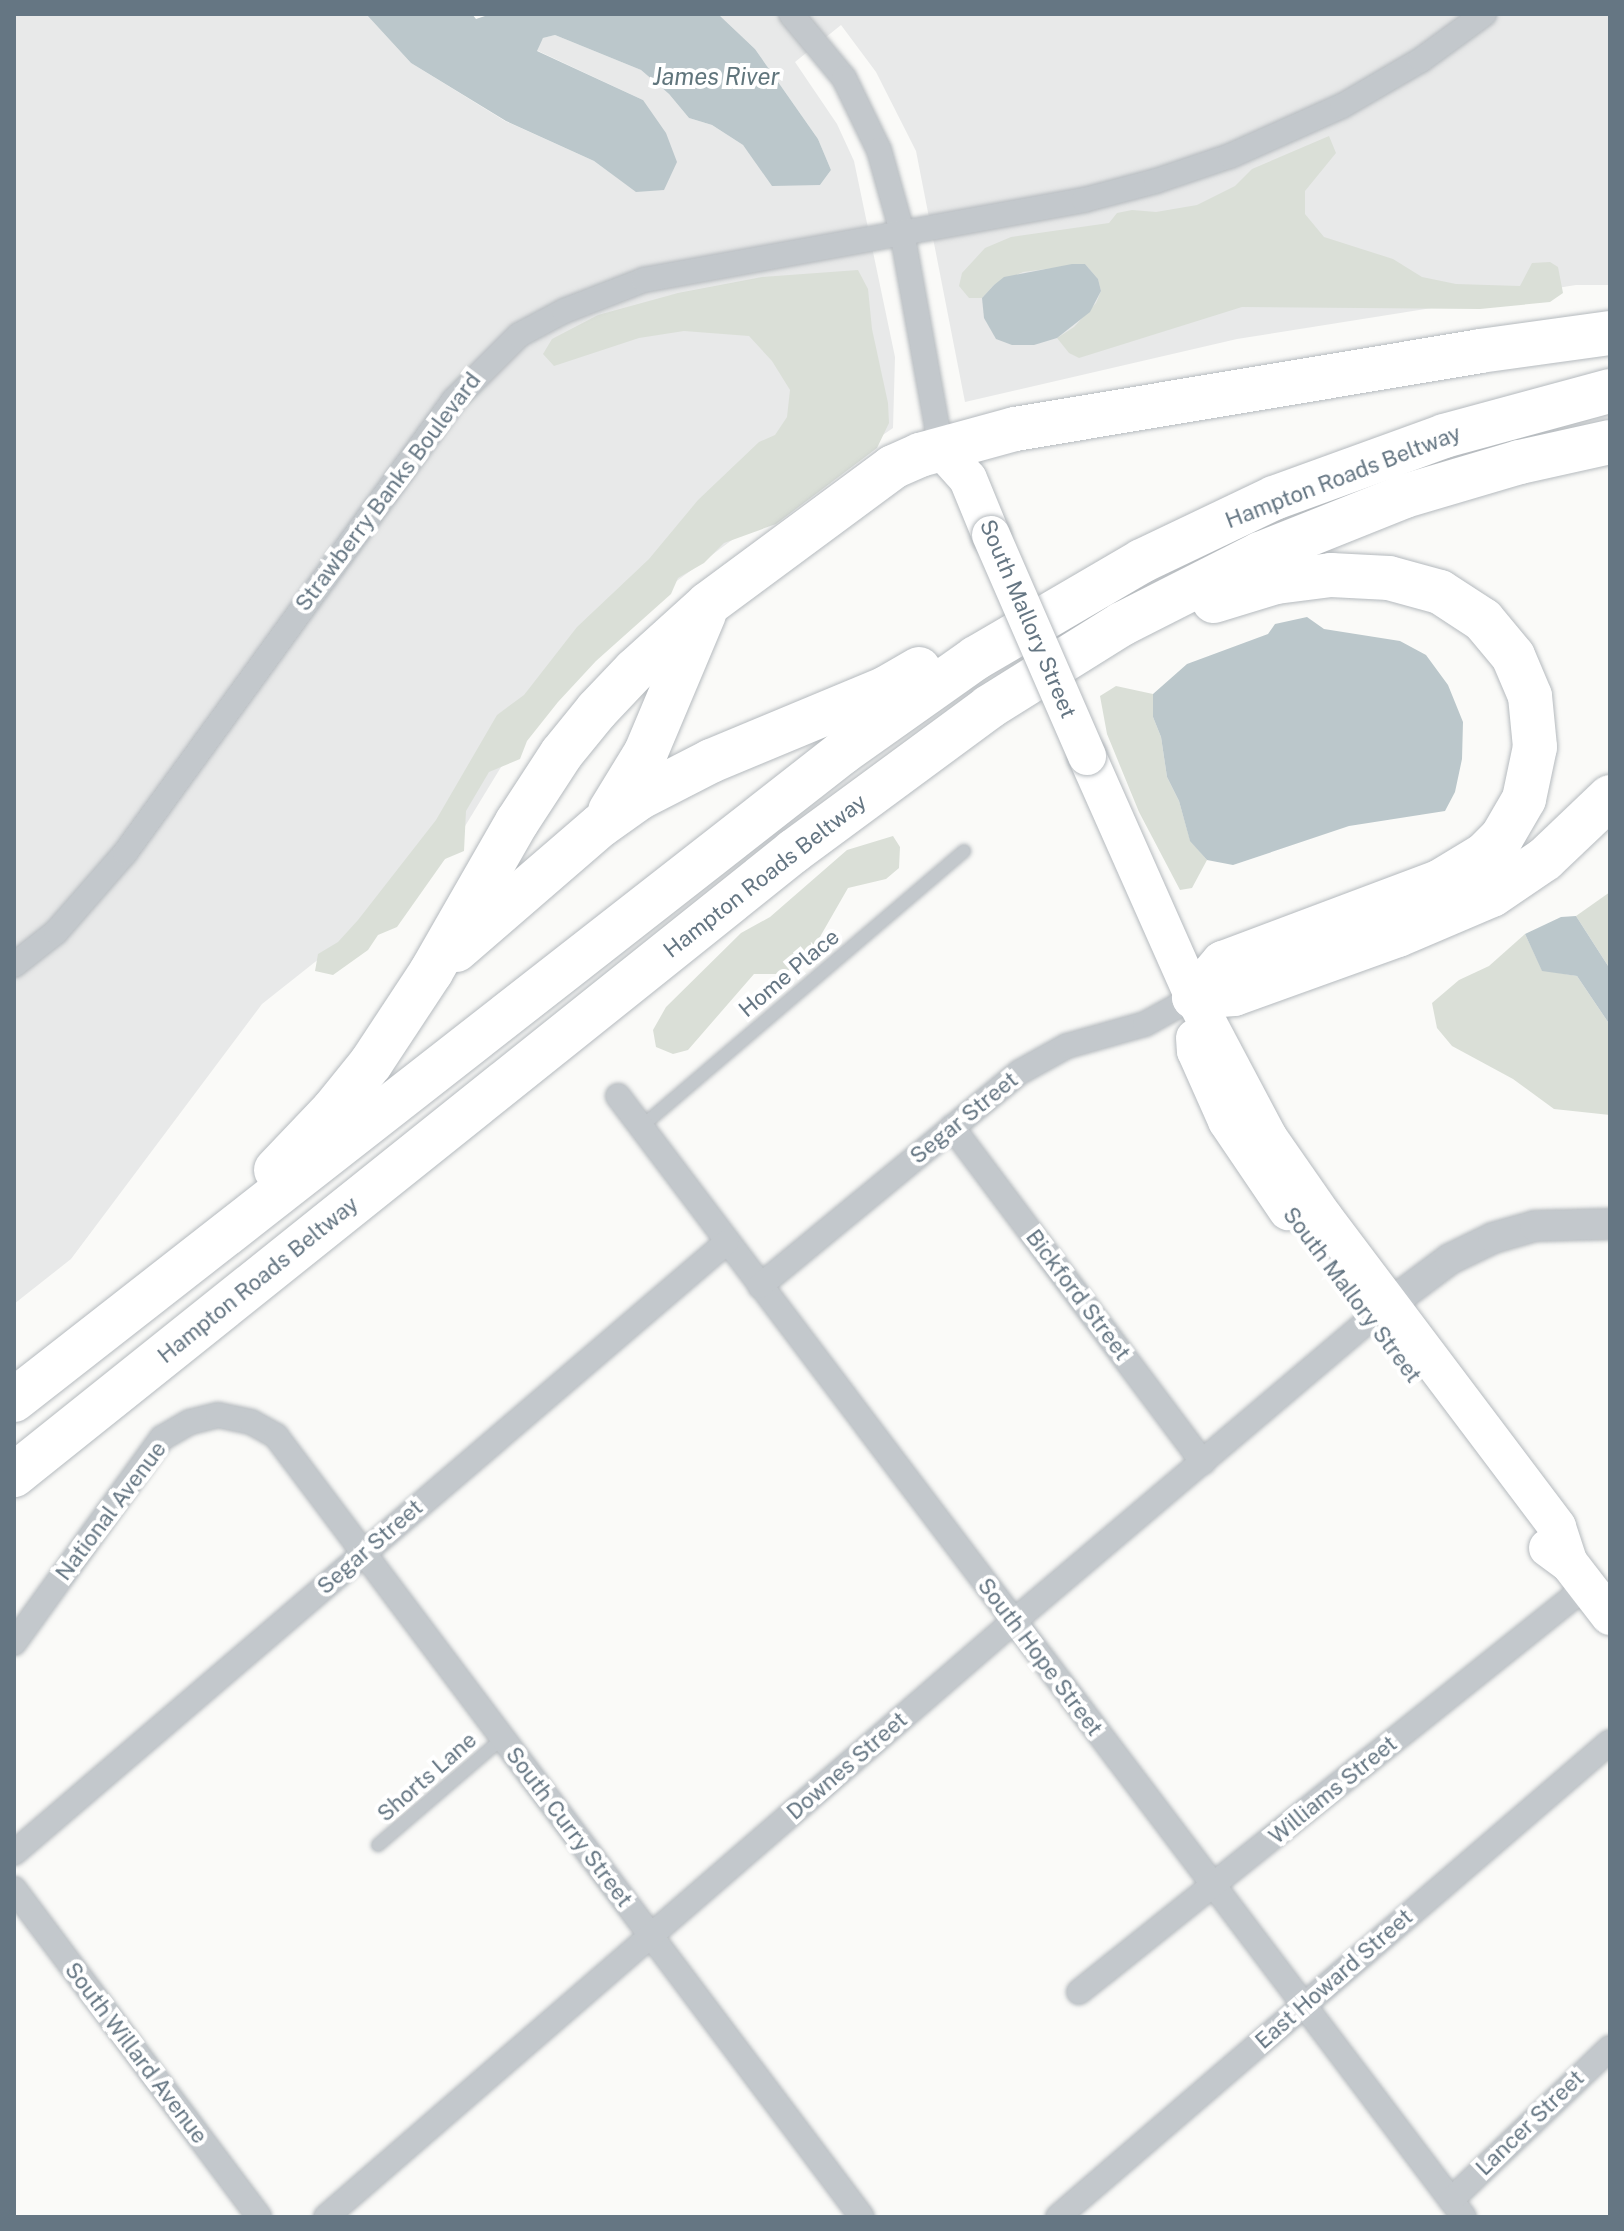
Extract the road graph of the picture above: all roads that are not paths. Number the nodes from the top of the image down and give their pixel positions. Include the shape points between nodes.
1 (791, 14) edge
2 (1484, 14) edge
3 (902, 232) junction
4 (1610, 333) edge
5 (1610, 391) edge
6 (1610, 442) edge
7 (941, 449) junction
8 (1215, 526) junction
9 (708, 604) junction
10 (1610, 797) edge
11 (601, 825) junction
12 (829, 825) junction
13 (964, 851) dead end
14 (14, 965) edge
15 (431, 972) junction
16 (1194, 997) junction
17 (618, 1096) dead end
18 (641, 1127) junction
19 (952, 1127) junction
20 (1610, 1224) edge
21 (726, 1243) junction
22 (760, 1286) junction
23 (143, 1299) junction
24 (1380, 1311) junction
25 (14, 1400) edge
26 (276, 1436) joint
27 (1203, 1463) junction
28 (14, 1475) edge
29 (363, 1553) junction
30 (1578, 1574) junction
31 (1610, 1616) edge
32 (1013, 1622) junction
33 (14, 1643) edge
34 (503, 1738) junction
35 (1610, 1742) edge
36 (378, 1845) dead end
37 (14, 1853) edge
38 (1213, 1885) junction
39 (14, 1889) edge
40 (651, 1936) junction
41 (1079, 1992) dead end
42 (1304, 2005) junction
43 (1610, 2048) edge
44 (1457, 2208) edge
45 (259, 2217) edge
46 (326, 2217) edge
47 (862, 2217) edge
48 (1058, 2217) edge

1 - 3 street via 849,89 879,150
2 - 3 street, Strawberry Banks Boulevard via 1421,60 1342,106 1230,156 1114,193
3 - 7 street
3 - 14 street, Strawberry Banks Boulevard via 644,280 519,335 454,400 125,853 56,932
4 - 7 highway via 1015,429
5 - 8 highway, Hampton Roads Beltway via 1444,436 1274,498
6 - 12 highway, Hampton Roads Beltway via 1405,496 1260,554 1122,624 989,707
7 - 9 highway via 893,467
7 - 16 main road, South Mallory Street, bridge via 968,479
8 - 11 highway via 1130,547 886,688 669,780
8 - 23 highway, Hampton Roads Beltway via 1072,599 909,704
9 - 11 highway via 646,752
9 - 15 highway via 635,670 562,753 478,885
10 - 16 highway via 1545,859 1492,895 1234,994
11 - 15 highway
12 - 16 highway via 925,773 1138,637 1229,596 1303,577 1360,575 1414,583 1465,605 1506,646 1530,696 1535,747 1531,776 1513,821 1484,855 1462,870 1223,963
12 - 28 highway, Hampton Roads Beltway
13 - 18 lane, Home Place
15 - 23 highway via 333,1110
16 - 19 street, Segar Street via 1145,1024 1042,1058
16 - 24 main road, South Mallory Street via 1196,1051 1227,1121 1251,1160
17 - 18 street, South Hope Street
18 - 21 street, South Hope Street
19 - 22 street, Segar Street
19 - 27 street, Bickford Street
20 - 24 street via 1535,1226 1493,1238 1450,1259
21 - 22 street, South Hope Street
21 - 29 street, Segar Street
22 - 32 street, South Hope Street
23 - 25 highway, Hampton Roads Beltway
24 - 27 street, Downes Street
24 - 30 main road, South Mallory Street via 1532,1532
26 - 29 street, South Curry Street
26 - 33 street, National Avenue via 251,1422 218,1415 190,1422 162,1438
27 - 32 street, Downes Street
29 - 34 street, South Curry Street
29 - 37 street, Segar Street
30 - 31 main road, South Mallory Street
30 - 38 street, Williams Street
32 - 38 street, South Hope Street
32 - 40 street, Downes Street
34 - 36 lane, Shorts Lane
34 - 40 street, South Curry Street
35 - 42 street, East Howard Street
38 - 41 street, Williams Street
38 - 42 street, South Hope Street
39 - 45 street, South Willard Avenue
40 - 46 street, Downes Street
40 - 47 street, South Curry Street
42 - 44 street, South Hope Street
42 - 48 street, East Howard Street
43 - 44 street, Lancer Street

